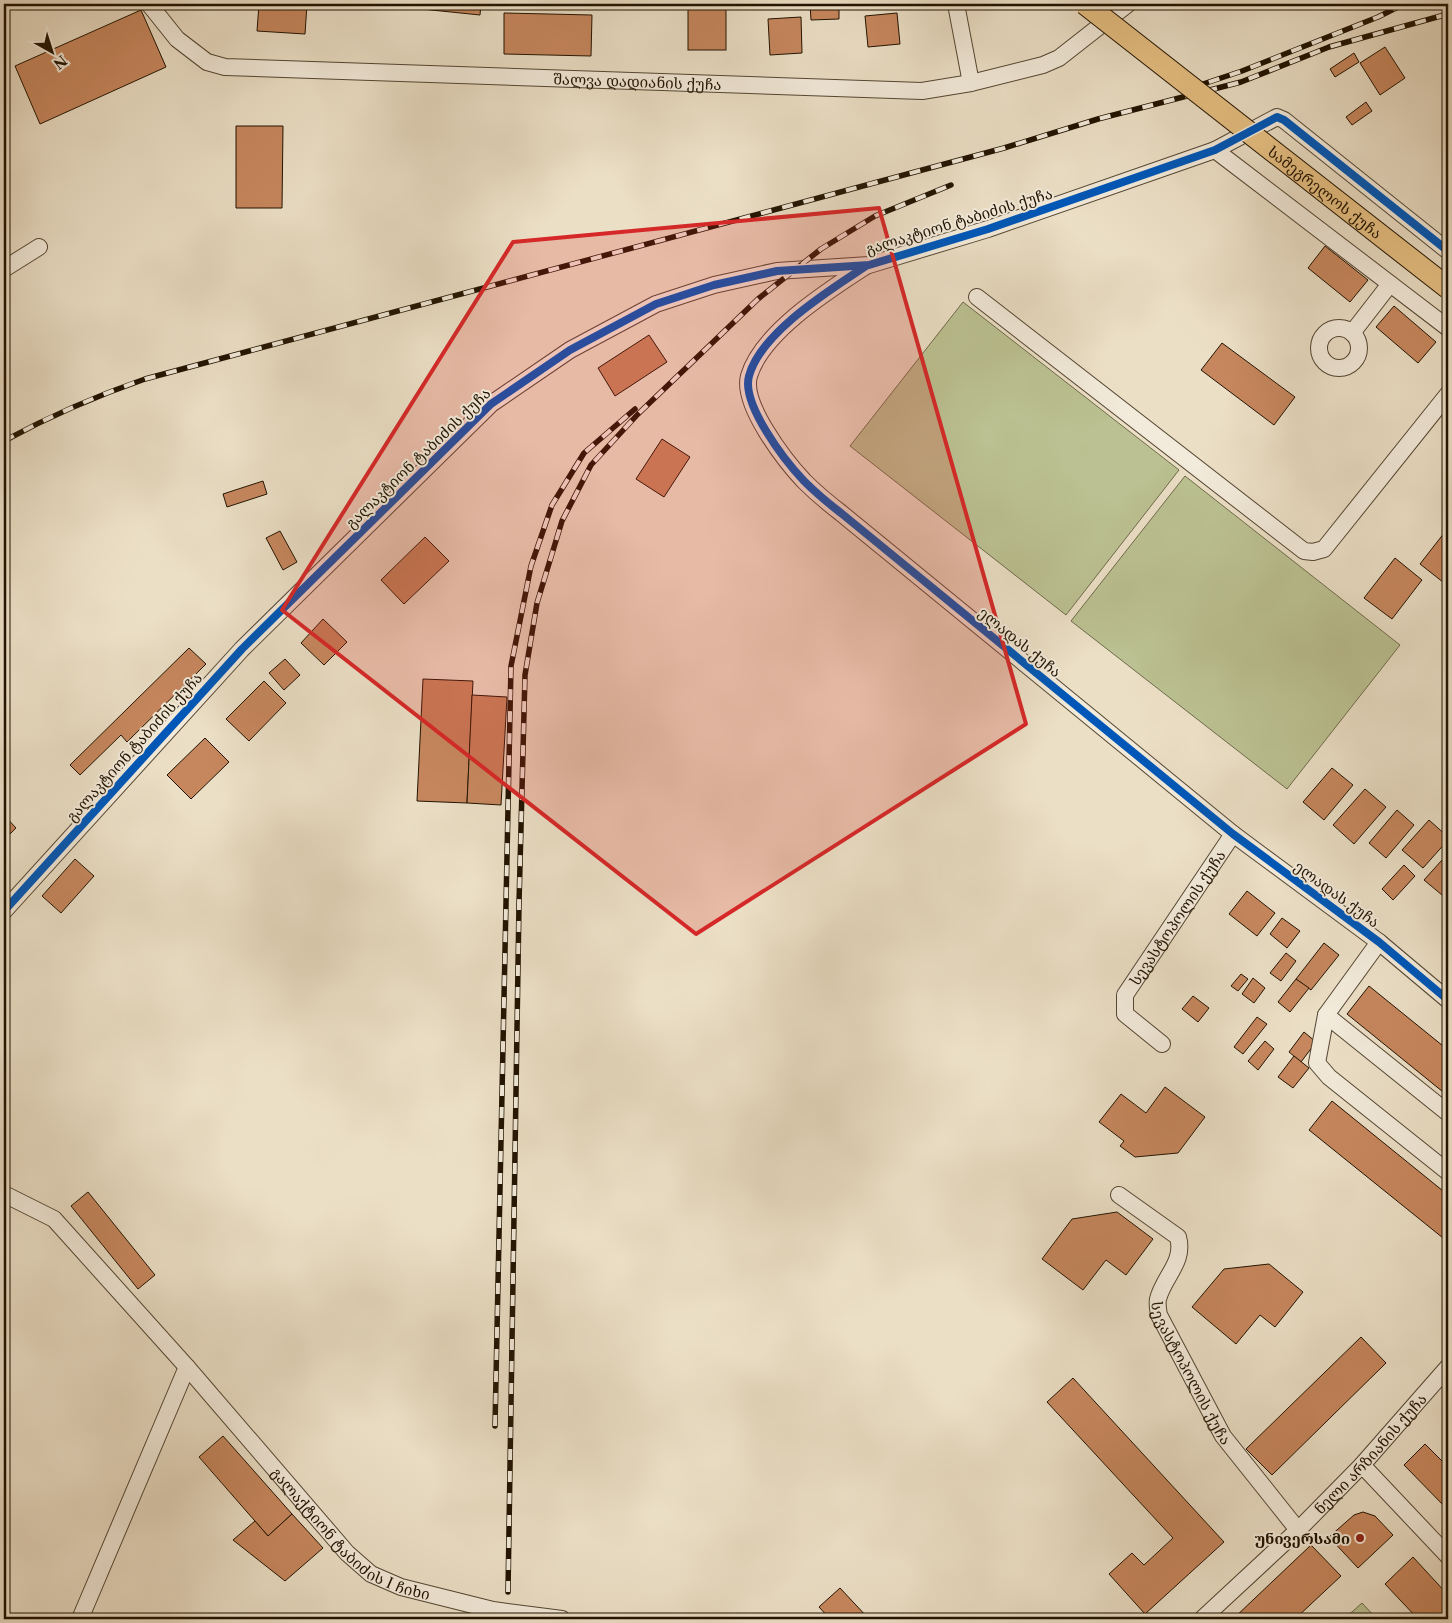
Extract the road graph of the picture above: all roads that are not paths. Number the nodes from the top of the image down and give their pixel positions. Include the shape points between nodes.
1 (149, 4) edge
2 (956, 4) edge
3 (1085, 4) edge
4 (1128, 4) edge
5 (971, 83) junction
6 (1216, 150) junction
7 (39, 247) dead end
8 (1448, 251) edge
9 (868, 265) junction
10 (4, 269) edge
11 (1390, 284) junction
12 (1448, 288) edge
13 (977, 297) dead end
14 (1448, 328) edge
15 (1352, 333) dead end
16 (1448, 394) edge
17 (1233, 834) junction
18 (4, 911) edge
19 (1379, 942) junction
20 (1448, 1000) edge
21 (1326, 1015) junction
22 (1162, 1044) dead end
23 (1448, 1113) edge
24 (1448, 1172) edge
25 (4, 1194) edge
26 (1119, 1195) dead end
27 (187, 1367) junction
28 (1448, 1367) edge
29 (1362, 1465) junction
30 (1298, 1530) junction
31 (1448, 1556) edge
32 (80, 1619) edge
33 (562, 1619) edge
34 (1202, 1619) edge

1 - 5 street, შალვა დადიანის ქუჩა via 177,39 207,62 239,68 922,91
2 - 5 street
3 - 12 main road, სამეგრელოს ქუჩა, bridge
4 - 5 street, შალვა დადიანის ქუჩა via 1059,58
6 - 8 street, გალაკტიონ ტაბიძის ქუჩა via 1277,116
6 - 9 street, გალაკტიონ ტაბიძის ქუჩა via 988,229
6 - 11 street
7 - 10 street
9 - 17 street, ელადას ქუჩა via 798,314 767,345 753,366 748,377 748,390 755,411 768,433 785,459 822,498
9 - 18 street, გალაკტიონ ტაბიძის ქუჩა via 777,271 714,285 656,304 570,350 491,404 242,650
11 - 14 street
11 - 15 street
13 - 16 street via 1304,551 1324,549
17 - 19 street, ელადას ქუჩა
17 - 22 street, სევასტოპოლის ქუჩა via 1126,995 1124,1014
19 - 20 street, ელადას ქუჩა
19 - 21 street
21 - 23 street
21 - 24 street via 1318,1062 1329,1076
25 - 27 street, გალაქტიონ ტაბიძის I ჩიხი via 54,1219
26 - 30 street, სევასტოპოლის ქუჩა via 1178,1237 1181,1247 1158,1300 1159,1315 1223,1436
27 - 32 street
27 - 33 street, გალაქტიონ ტაბიძის I ჩიხი via 347,1553 371,1574 401,1587 493,1610
28 - 29 street, ნელი არზიანის ქუჩა
29 - 30 street, ნელი არზიანის ქუჩა
29 - 31 street
30 - 34 street, ნელი არზიანის ქუჩა

